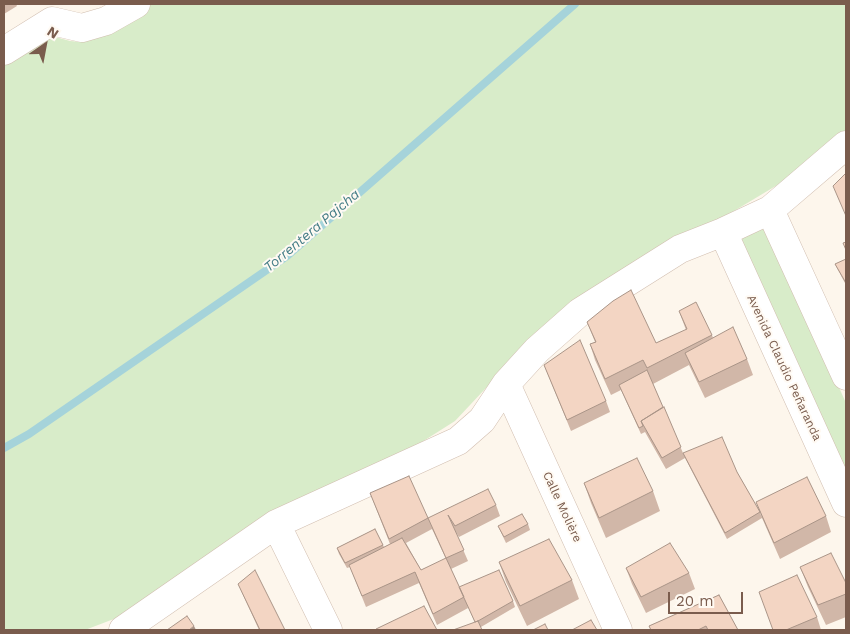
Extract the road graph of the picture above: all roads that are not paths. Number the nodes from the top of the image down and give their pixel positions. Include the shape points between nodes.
1 (136, 4) edge
2 (47, 12) edge
3 (4, 51) edge
4 (846, 145) edge
5 (770, 210) junction
6 (723, 232) junction
7 (846, 376) edge
8 (506, 384) junction
9 (846, 503) edge
10 (276, 524) junction
11 (123, 630) edge
12 (328, 630) edge
13 (618, 630) edge

1 - 2 street via 106,21 82,28
2 - 3 street
4 - 5 street
5 - 6 street
5 - 7 street
6 - 8 street via 680,249 580,312 537,350
6 - 9 street, Avenida Claudio Peñaranda
8 - 10 street via 482,420 458,441
8 - 13 street, Calle Molière
10 - 11 street
10 - 12 street

